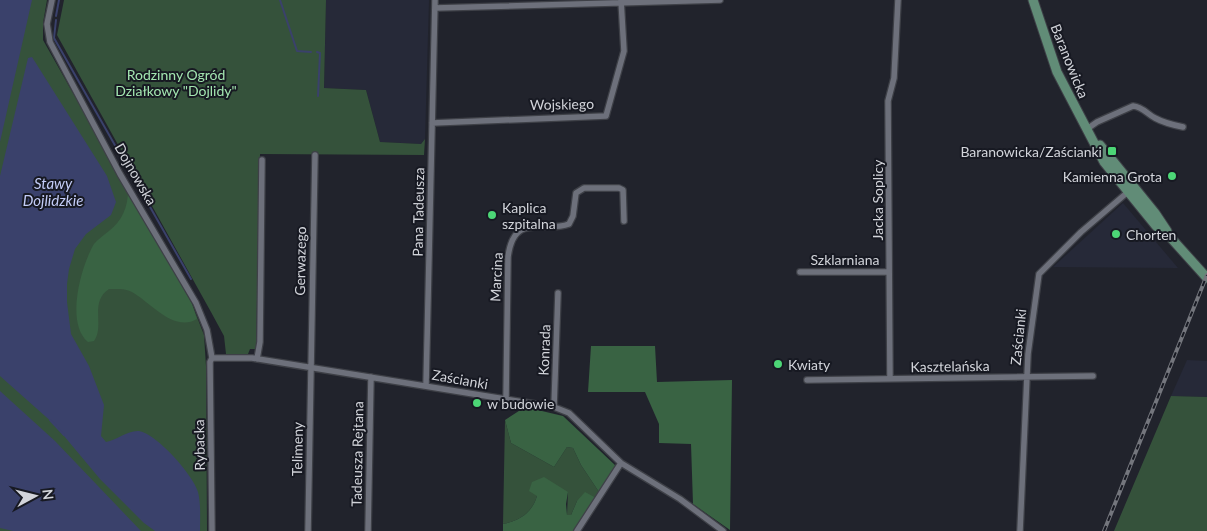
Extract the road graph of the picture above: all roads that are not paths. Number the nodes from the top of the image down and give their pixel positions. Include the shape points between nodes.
1 (52, 0) edge
2 (435, 0) edge
3 (720, 0) edge
4 (898, 0) edge
5 (1034, 0) edge
6 (621, 2) edge
7 (435, 8) junction
8 (432, 122) junction
9 (1183, 127) dead end
10 (1087, 129) junction
11 (315, 155) dead end
12 (262, 160) dead end
13 (1131, 190) junction
14 (624, 220) dead end
15 (800, 272) dead end
16 (889, 272) junction
17 (1207, 278) edge
18 (558, 293) dead end
19 (212, 358) junction
20 (257, 359) junction
21 (311, 367) junction
22 (1093, 376) dead end
23 (371, 377) junction
24 (1027, 377) junction
25 (890, 379) junction
26 (807, 380) dead end
27 (426, 386) junction
28 (506, 400) junction
29 (554, 407) junction
30 (621, 463) junction
31 (212, 531) edge
32 (308, 531) edge
33 (368, 531) edge
34 (576, 531) edge
35 (722, 531) edge
36 (1020, 531) edge

1 - 19 street, Dojnowska via 47,24 50,42 120,174 196,302 207,330
2 - 7 street, Pana Tadeusza
3 - 6 street
4 - 16 street, Jacka Soplicy via 894,78 888,101
5 - 10 street, Baranowicka via 1057,72
6 - 7 street
6 - 8 street, Wojskiego via 622,62 606,116
7 - 8 street, Pana Tadeusza
8 - 27 street, Pana Tadeusza
9 - 10 street via 1169,125 1133,106
10 - 13 street, Baranowicka
11 - 21 street, Gerwazego
12 - 20 street via 260,342
13 - 17 street, Baranowicka via 1155,213 1171,238
13 - 24 street, Zaścianki via 1081,232 1040,274 1030,332
14 - 28 street, Marcina via 623,190 584,188 576,193 573,216 568,224 527,228 514,238 508,257
15 - 16 street, Szklarniana
16 - 25 street, Jacka Soplicy
18 - 29 street, Konrada
19 - 20 street, Zaścianki
19 - 31 street, Rybacka
20 - 21 street, Zaścianki
21 - 23 street, Zaścianki
21 - 32 street, Telimeny
22 - 24 street, Kasztelańska
23 - 27 street, Zaścianki
23 - 33 street, Tadeusza Rejtana
24 - 25 street, Kasztelańska
24 - 36 street, Zaścianki
25 - 26 street, Kasztelańska
27 - 28 street, Zaścianki
28 - 29 street, Zaścianki
29 - 30 street, Zaścianki via 569,413
30 - 34 street
30 - 35 street, Zaścianki via 680,499

